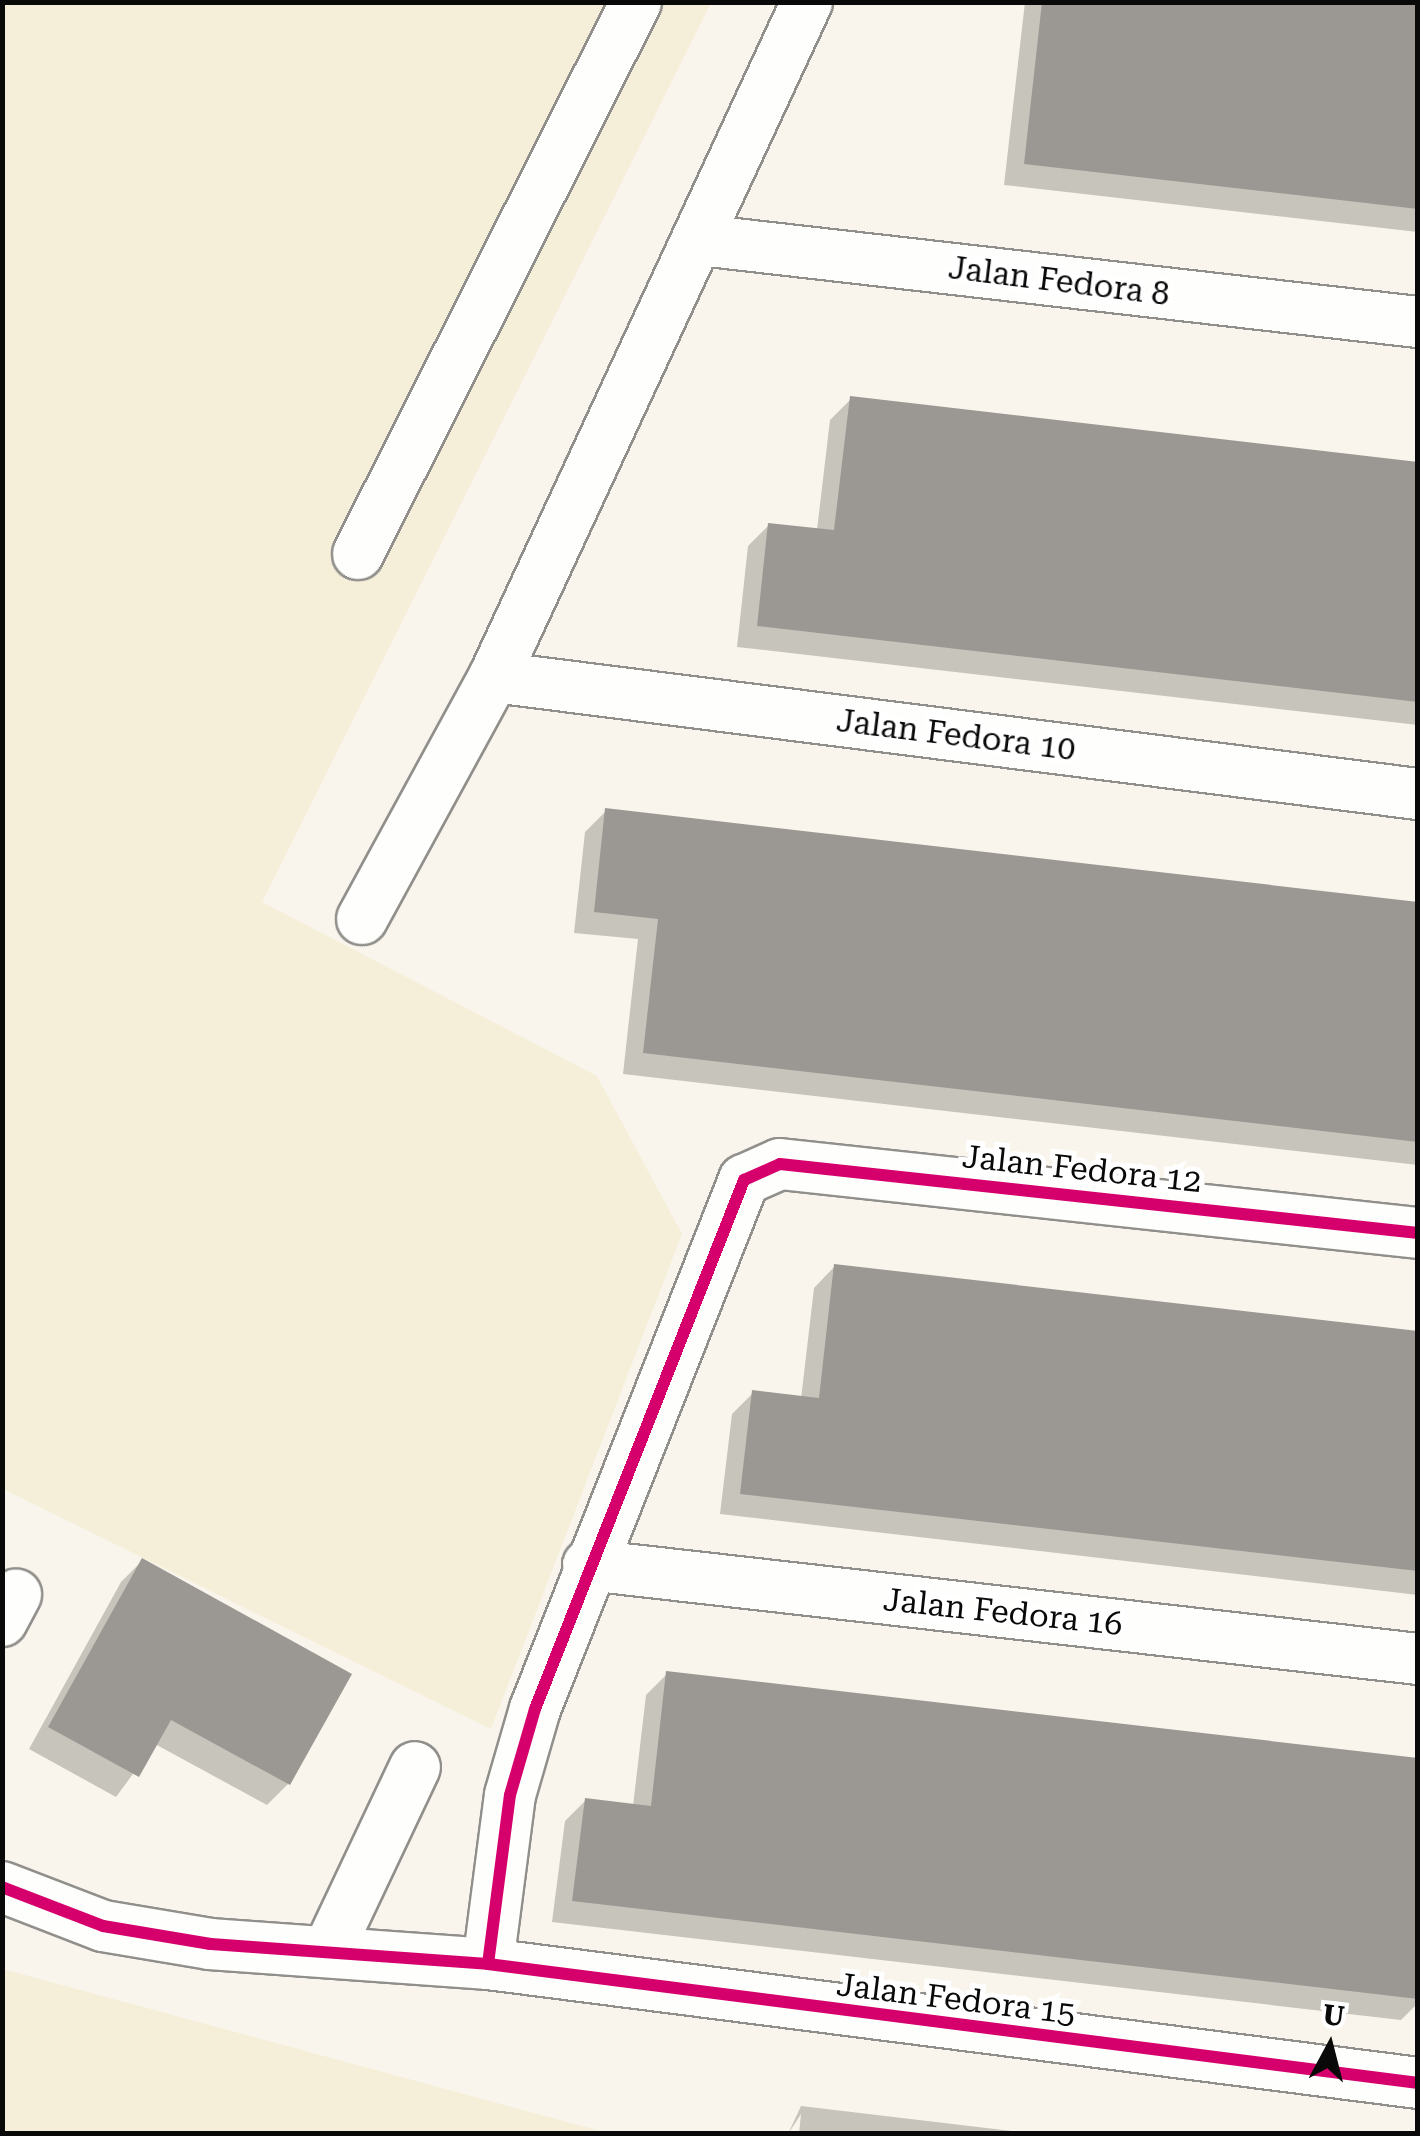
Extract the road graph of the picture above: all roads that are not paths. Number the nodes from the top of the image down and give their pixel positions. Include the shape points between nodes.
1 (636, 2) edge
2 (807, 2) edge
3 (700, 240) junction
4 (1418, 322) edge
5 (358, 554) dead end
6 (494, 677) junction
7 (1418, 794) edge
8 (362, 919) dead end
9 (1418, 1233) edge
10 (588, 1565) junction
11 (1418, 1658) edge
12 (414, 1767) dead end
13 (2, 1886) edge
14 (329, 1949) junction
15 (488, 1964) junction
16 (1418, 2084) edge

1 - 5 street
2 - 3 street
3 - 4 street, Jalan Fedora 8
3 - 6 street
6 - 7 street, Jalan Fedora 10
6 - 8 street
9 - 10 street, Jalan Fedora 12 via 780,1164 744,1180
10 - 11 street, Jalan Fedora 16
10 - 15 street via 510,1795
12 - 14 street
13 - 14 street, Jalan Fedora 15 via 103,1926
14 - 15 street, Jalan Fedora 15
15 - 16 street, Jalan Fedora 15

